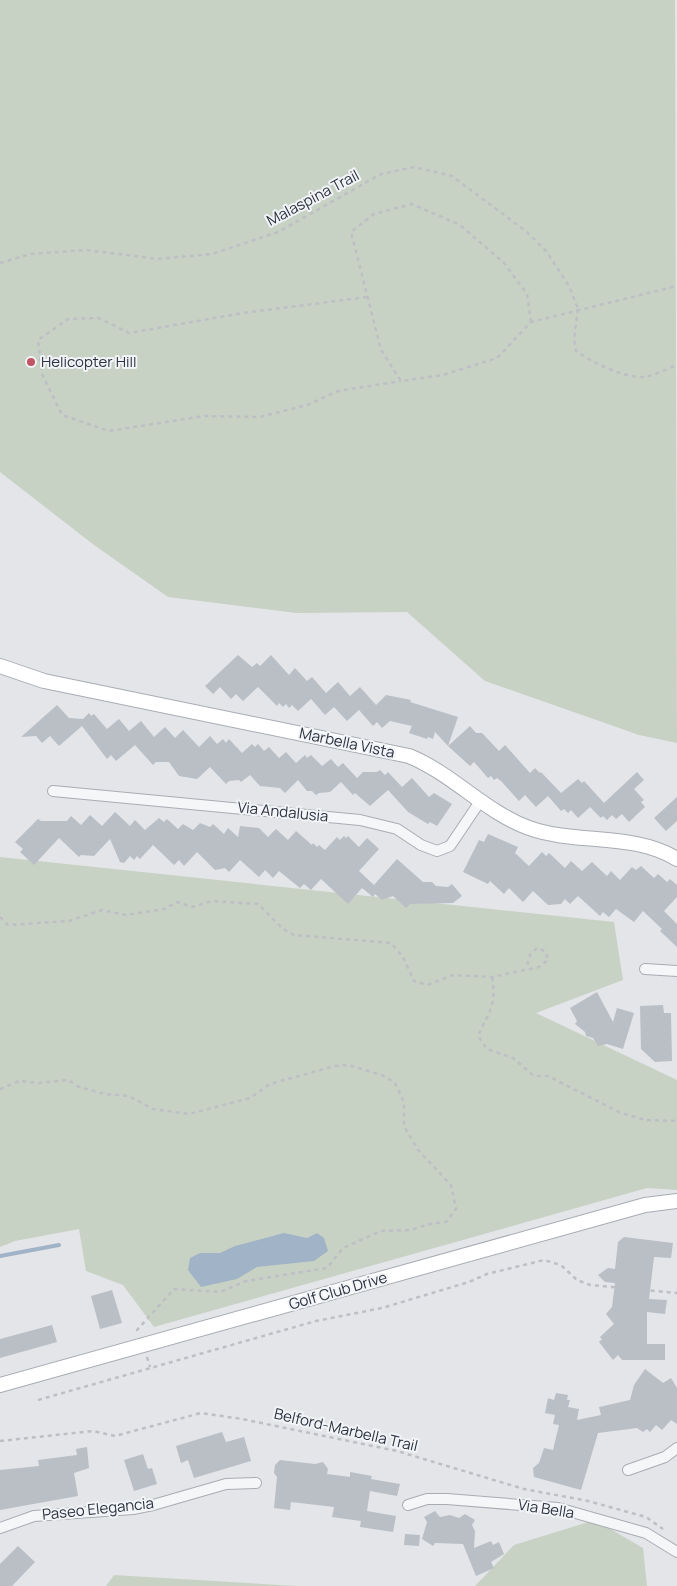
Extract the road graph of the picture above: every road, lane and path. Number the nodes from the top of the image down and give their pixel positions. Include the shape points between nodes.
1 (0, 263) edge
2 (677, 286) edge
3 (367, 297) junction
4 (578, 309) junction
5 (531, 322) junction
6 (677, 366) edge
7 (401, 381) junction
8 (0, 666) edge
9 (53, 790) dead end
10 (481, 800) junction
11 (677, 859) edge
12 (0, 917) edge
13 (526, 969) junction
14 (645, 969) dead end
15 (677, 971) edge
16 (492, 977) junction
17 (0, 1089) edge
18 (677, 1121) edge
19 (677, 1201) edge
20 (677, 1294) edge
21 (143, 1345) junction
22 (150, 1368) junction
23 (0, 1385) edge
24 (38, 1400) dead end
25 (0, 1440) edge
26 (677, 1448) edge
27 (628, 1470) dead end
28 (256, 1483) dead end
29 (408, 1505) dead end
30 (0, 1528) edge
31 (669, 1534) dead end
32 (677, 1552) edge

1 - 4 path, Malaspina Trail via 30,254 86,250 158,259 212,254 278,232 381,174 414,167 452,176 527,232 546,252 569,286
2 - 4 path
3 - 5 path via 351,232 374,214 412,204 460,226 504,263 527,294
3 - 7 path via 381,350
3 - 7 path via 243,313 129,334 99,318 68,319 38,340 42,374 62,416 109,431 204,416 260,417 307,405 338,391
4 - 5 path
4 - 6 path via 574,339 576,350 584,356 639,377
5 - 7 path via 497,358 443,375
8 - 10 street, Marbella Vista via 44,681 409,756 439,770
9 - 10 street, Via Andalusia via 360,820 397,829 437,851 450,846
10 - 11 street, Marbella Vista via 529,828 633,844
12 - 16 path via 8,925 26,925 69,921 102,910 126,915 164,909 178,902 192,907 212,902 258,904 294,936 391,943 403,957 414,981 427,986 453,975
13 - 13 path via 540,967 548,960 545,950 537,948 530,955
13 - 16 path
14 - 15 street
16 - 18 path via 495,994 492,1009 478,1036 487,1049 513,1058 534,1076 548,1076 621,1113 646,1120
17 - 21 path via 19,1081 68,1080 88,1089 128,1096 153,1109 189,1114 250,1098 270,1084 335,1066 349,1065 396,1083 404,1102 404,1126 418,1150 451,1185 456,1209 446,1222 410,1230 382,1230 343,1248 327,1268 246,1281 220,1292 174,1289 137,1330
19 - 21 street, Golf Club Drive via 645,1205
20 - 22 path via 590,1285 577,1280 561,1265 544,1260 487,1274 382,1308 316,1321
21 - 22 path
21 - 23 street, Golf Club Drive
22 - 24 path
25 - 31 path, Belford-Marbella Trail via 93,1430 115,1436 201,1413 209,1414 396,1451 524,1489 588,1501 646,1517
26 - 27 street via 665,1457
28 - 30 street, Paseo Elegancia via 226,1484 133,1509 34,1516
29 - 32 street, Via Bella via 427,1499 447,1499 558,1508 646,1533

